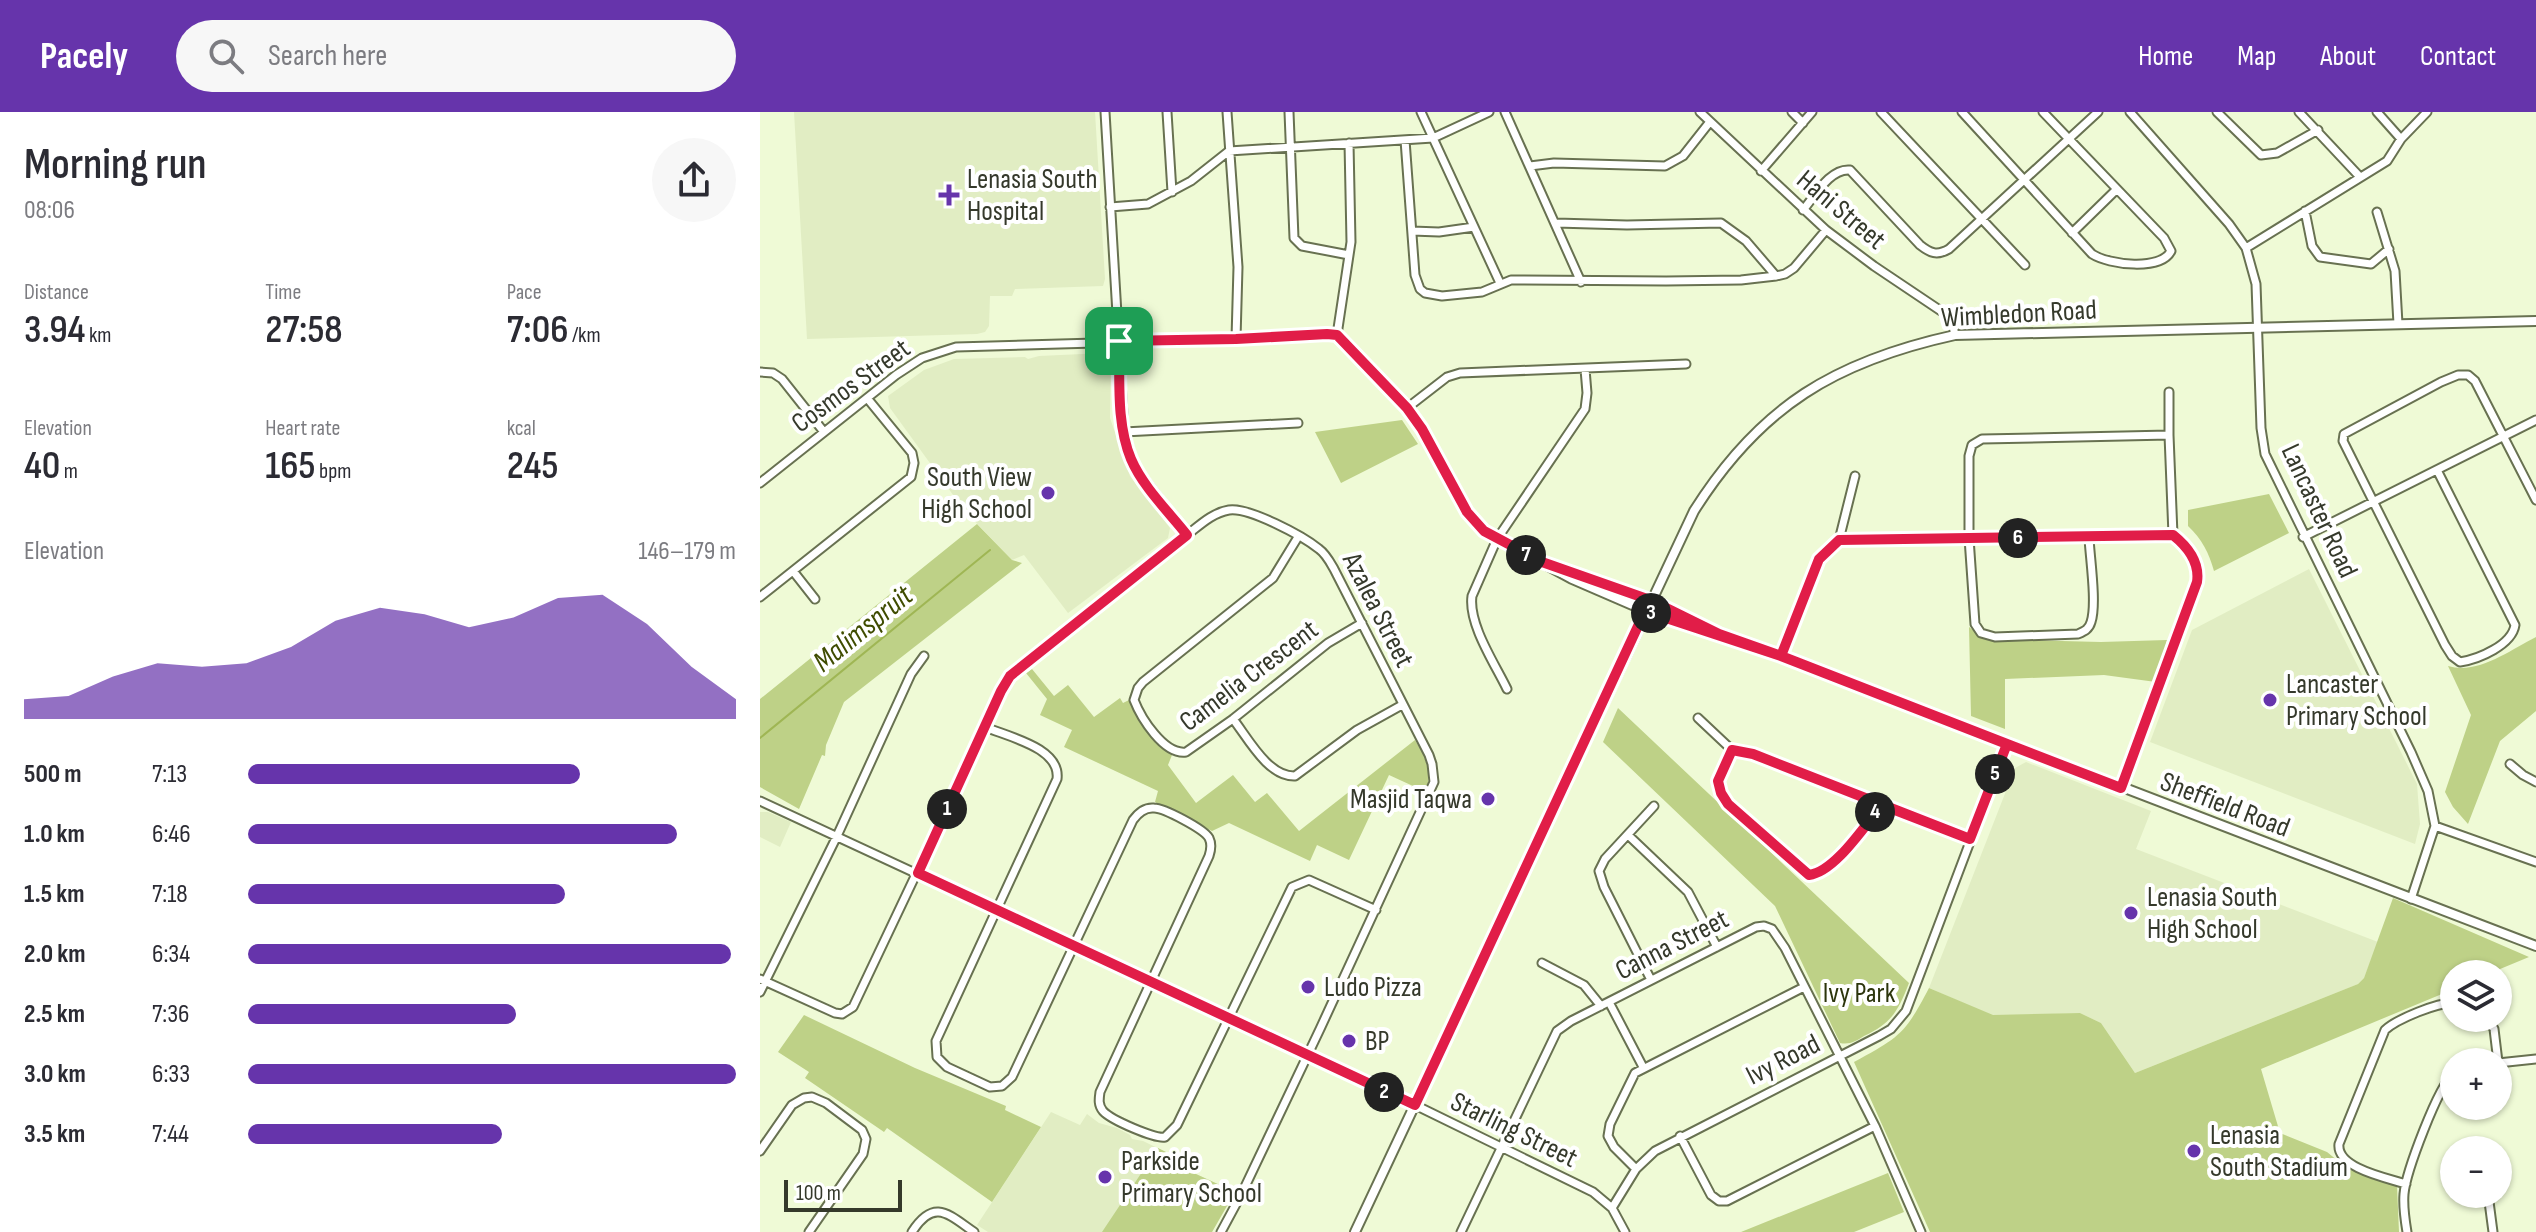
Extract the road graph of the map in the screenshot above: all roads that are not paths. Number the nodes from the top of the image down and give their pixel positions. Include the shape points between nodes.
1 (1105, 112) edge
2 (1167, 112) edge
3 (1227, 112) edge
4 (1289, 112) edge
5 (1421, 112) edge
6 (1489, 112) edge
7 (1505, 112) edge
8 (1700, 112) edge
9 (1792, 112) edge
10 (1812, 112) edge
11 (1881, 112) edge
12 (1962, 112) edge
13 (2043, 112) edge
14 (2098, 112) edge
15 (2130, 112) edge
16 (2217, 112) edge
17 (2299, 112) edge
18 (2377, 112) edge
19 (2427, 112) edge
20 (1709, 123) junction
21 (1803, 123) junction
22 (2318, 130) junction
23 (1433, 138) junction
24 (2068, 139) junction
25 (2401, 139) junction
26 (1405, 140) junction
27 (1349, 143) junction
28 (1291, 147) junction
29 (1229, 151) junction
30 (1530, 166) junction
31 (1761, 171) junction
32 (2360, 177) junction
33 (2026, 180) junction
34 (2117, 189) junction
35 (1172, 192) junction
36 (1110, 207) junction
37 (1803, 210) junction
38 (2305, 211) junction
39 (2377, 212) dead end
40 (1981, 220) junction
41 (1556, 223) junction
42 (1474, 227) junction
43 (1826, 230) junction
44 (1412, 231) junction
45 (2072, 233) junction
46 (2246, 248) junction
47 (2389, 249) junction
48 (1349, 255) junction
49 (2025, 265) dead end
50 (1776, 276) junction
51 (1581, 282) junction
52 (1500, 283) junction
53 (2536, 321) edge
54 (2398, 324) junction
55 (2259, 328) junction
56 (1337, 335) junction
57 (1955, 335) junction
58 (1236, 339) junction
59 (1119, 341) junction
60 (1686, 364) dead end
61 (1585, 369) junction
62 (760, 372) edge
63 (2169, 392) dead end
64 (867, 398) junction
65 (1407, 408) junction
66 (2536, 420) edge
67 (1298, 423) dead end
68 (824, 432) junction
69 (1124, 432) junction
70 (2169, 435) junction
71 (2503, 437) junction
72 (2437, 470) junction
73 (1855, 476) dead end
74 (760, 483) edge
75 (2536, 500) edge
76 (2372, 502) junction
77 (1187, 535) junction
78 (2173, 535) junction
79 (1298, 537) junction
80 (2303, 537) junction
81 (1969, 538) junction
82 (2089, 538) junction
83 (1497, 539) junction
84 (1839, 540) junction
85 (1542, 562) junction
86 (793, 571) junction
87 (760, 597) edge
88 (815, 599) dead end
89 (1650, 600) junction
90 (1645, 611) junction
91 (1362, 623) junction
92 (1719, 634) junction
93 (924, 656) dead end
94 (1781, 656) junction
95 (1507, 689) dead end
96 (1402, 705) junction
97 (1698, 718) dead end
98 (1233, 719) junction
99 (985, 727) junction
100 (2007, 744) junction
101 (1732, 750) junction
102 (2510, 764) dead end
103 (2536, 782) edge
104 (2121, 788) junction
105 (760, 801) edge
106 (1882, 805) junction
107 (1654, 806) dead end
108 (2435, 826) junction
109 (1628, 835) junction
110 (837, 836) junction
111 (1970, 839) junction
112 (2536, 862) edge
113 (918, 873) junction
114 (2411, 899) junction
115 (997, 910) junction
116 (1376, 910) junction
117 (1074, 946) junction
118 (2536, 946) edge
119 (1717, 947) junction
120 (1542, 963) dead end
121 (763, 980) edge
122 (1651, 980) junction
123 (1151, 982) junction
124 (1804, 987) junction
125 (760, 992) edge
126 (1609, 1002) junction
127 (2440, 1005) edge
128 (1601, 1006) junction
129 (1228, 1019) junction
130 (1307, 1056) junction
131 (1840, 1056) junction
132 (2536, 1059) edge
133 (2512, 1061) edge
134 (1643, 1067) junction
135 (2440, 1094) edge
136 (1415, 1105) junction
137 (1875, 1126) junction
138 (1680, 1136) junction
139 (1499, 1148) junction
140 (760, 1151) edge
141 (1636, 1169) junction
142 (2406, 1184) junction
143 (1612, 1208) junction
144 (2490, 1208) edge
145 (1624, 1230) edge
146 (809, 1232) edge
147 (912, 1232) edge
148 (974, 1232) edge
149 (1221, 1232) edge
150 (1355, 1232) edge
151 (1461, 1232) edge
152 (1613, 1232) edge
153 (1921, 1232) edge
154 (2407, 1232) edge
155 (2493, 1232) edge

1 - 36 street
2 - 35 street
3 - 29 street
4 - 28 street
5 - 23 street
6 - 23 street
7 - 30 street
8 - 20 street, Hani Street
9 - 21 street
10 - 21 street
11 - 40 street
12 - 33 street
13 - 24 street
14 - 24 street
15 - 46 street, Lancaster Road
16 - 22 street via 2261,155 2277,153
17 - 22 street
18 - 25 street
19 - 25 street
20 - 30 street via 1683,156 1665,166
20 - 31 street, Hani Street
21 - 31 street
22 - 32 street
23 - 26 street
23 - 42 street
24 - 33 street
24 - 34 street
25 - 32 street via 2387,161
26 - 27 street
26 - 44 street
27 - 28 street
27 - 48 street
28 - 29 street
28 - 48 street via 1294,238 1302,246
29 - 35 street
29 - 58 street via 1238,267
30 - 41 street
31 - 37 street, Hani Street
32 - 38 street
33 - 40 street
33 - 45 street
34 - 45 street
34 - 45 street via 2164,238 2170,247 2167,257 2157,263 2106,260 2092,254
35 - 36 street via 1148,204
36 - 59 street
37 - 40 street via 1831,176 1846,168 1933,254 1949,249
37 - 43 street, Hani Street
38 - 46 street
38 - 47 street via 2312,246 2320,257 2371,264
39 - 47 street
40 - 49 street
41 - 50 street via 1721,223 1746,241
41 - 51 street
42 - 44 street
42 - 52 street
43 - 50 street via 1794,268
43 - 57 street, Hani Street via 1944,313
44 - 52 street via 1415,275 1425,293 1482,292
46 - 55 street, Lancaster Road via 2256,284
47 - 54 street
48 - 56 street
50 - 51 street
51 - 52 street
53 - 54 street, Wimbledon Road
54 - 55 street, Wimbledon Road
55 - 57 street, Wimbledon Road
55 - 80 street, Lancaster Road via 2265,454
56 - 58 street, Cosmos Street
56 - 65 street
57 - 89 street, Wimbledon Road via 1854,365 1778,411 1705,492
58 - 59 street, Cosmos Street
59 - 64 street, Cosmos Street via 956,347 922,358
59 - 69 street
60 - 61 street
61 - 65 street via 1453,374
61 - 83 street via 1585,409
62 - 68 street via 782,379
63 - 70 street
64 - 68 street, Cosmos Street
64 - 86 street via 912,453 911,477
65 - 83 street via 1472,519
66 - 71 street
67 - 69 street
68 - 74 street, Cosmos Street
69 - 77 street via 1135,467
70 - 78 street
70 - 81 street via 1976,442 1969,456
71 - 72 street
71 - 75 street
71 - 76 street via 2468,375 2450,377 2417,393 2344,434
72 - 76 street
72 - 76 street via 2515,625 2505,643 2473,659 2460,662 2449,652
73 - 84 street
76 - 80 street
77 - 79 street, Azalea Street via 1212,515 1236,510
77 - 99 street, Azalea Street via 1016,670
78 - 82 street
78 - 104 street via 2195,561 2197,582
79 - 91 street, Azalea Street via 1329,560
79 - 98 street, Camelia Crescent via 1273,578 1135,693 1140,712 1175,752 1196,747
80 - 108 street, Lancaster Road via 2420,771
81 - 82 street
81 - 82 street via 1975,624 1981,633 1995,637 2078,634 2090,626
81 - 84 street
83 - 85 street
83 - 95 street via 1470,606
84 - 94 street via 1819,559
85 - 89 street
85 - 90 street
86 - 87 street
86 - 88 street
89 - 90 street, Wimbledon Road
89 - 92 street, Sheffield Road
90 - 92 street, Sheffield Road
90 - 136 street, Wimbledon Road
91 - 96 street, Azalea Street
91 - 98 street, Camelia Crescent via 1321,648
92 - 94 street, Sheffield Road
93 - 110 street
94 - 100 street, Sheffield Road
96 - 98 street via 1357,730 1295,776 1272,767
96 - 116 street, Azalea Street via 1432,764 1434,782
97 - 101 street
99 - 113 street, Azalea Street
99 - 115 street via 1048,754 1058,768
100 - 104 street, Sheffield Road
100 - 111 street, Ivy Road
101 - 106 street
101 - 106 street via 1718,781 1724,799 1809,875 1833,863
102 - 103 street
104 - 114 street, Sheffield Road
105 - 110 street, Starling Street
106 - 111 street
107 - 109 street
108 - 112 street
108 - 114 street
109 - 119 street via 1688,892
109 - 122 street via 1600,866 1600,878
110 - 113 street, Starling Street
110 - 121 street
111 - 131 street, Ivy Road via 1906,1011 1891,1029
113 - 115 street, Starling Street
113 - 121 street, Azalea Street via 848,1011 835,1013
114 - 118 street, Sheffield Road
115 - 117 street, Starling Street
115 - 117 street via 936,1041 941,1062 975,1080 995,1088 1012,1077
116 - 129 street via 1309,880 1292,887
116 - 130 street, Azalea Street
117 - 123 street, Starling Street
117 - 123 street via 1133,820 1144,810 1163,810 1203,830 1211,849
119 - 122 street, Canna Street
119 - 124 street, Canna Street via 1756,927 1768,927
120 - 128 street via 1584,985
121 - 125 street
122 - 126 street, Canna Street
123 - 129 street, Starling Street
123 - 129 street via 1099,1101 1109,1116 1153,1138 1174,1131
124 - 131 street, Canna Street
124 - 134 street
126 - 128 street, Canna Street
126 - 134 street
127 - 142 street via 2385,1030 2339,1144 2347,1163
128 - 139 street, Canna Street via 1557,1031
129 - 130 street, Starling Street
130 - 136 street, Starling Street
130 - 149 street, Azalea Street
131 - 137 street, Canna Street
131 - 138 street, Ivy Road
132 - 133 street
134 - 141 street via 1631,1078 1608,1129 1614,1147
135 - 142 street
136 - 139 street, Starling Street
136 - 150 street, Wimbledon Road
137 - 138 street via 1727,1201 1711,1195
137 - 153 street, Canna Street
138 - 141 street, Ivy Road
139 - 143 street, Starling Street via 1593,1192
139 - 151 street, Canna Street
140 - 146 street via 792,1105 804,1098 819,1099 862,1130 863,1154
141 - 143 street, Ivy Road
142 - 154 street
143 - 145 street, Starling Street
144 - 155 street
145 - 152 street
147 - 148 street via 925,1215 936,1211

